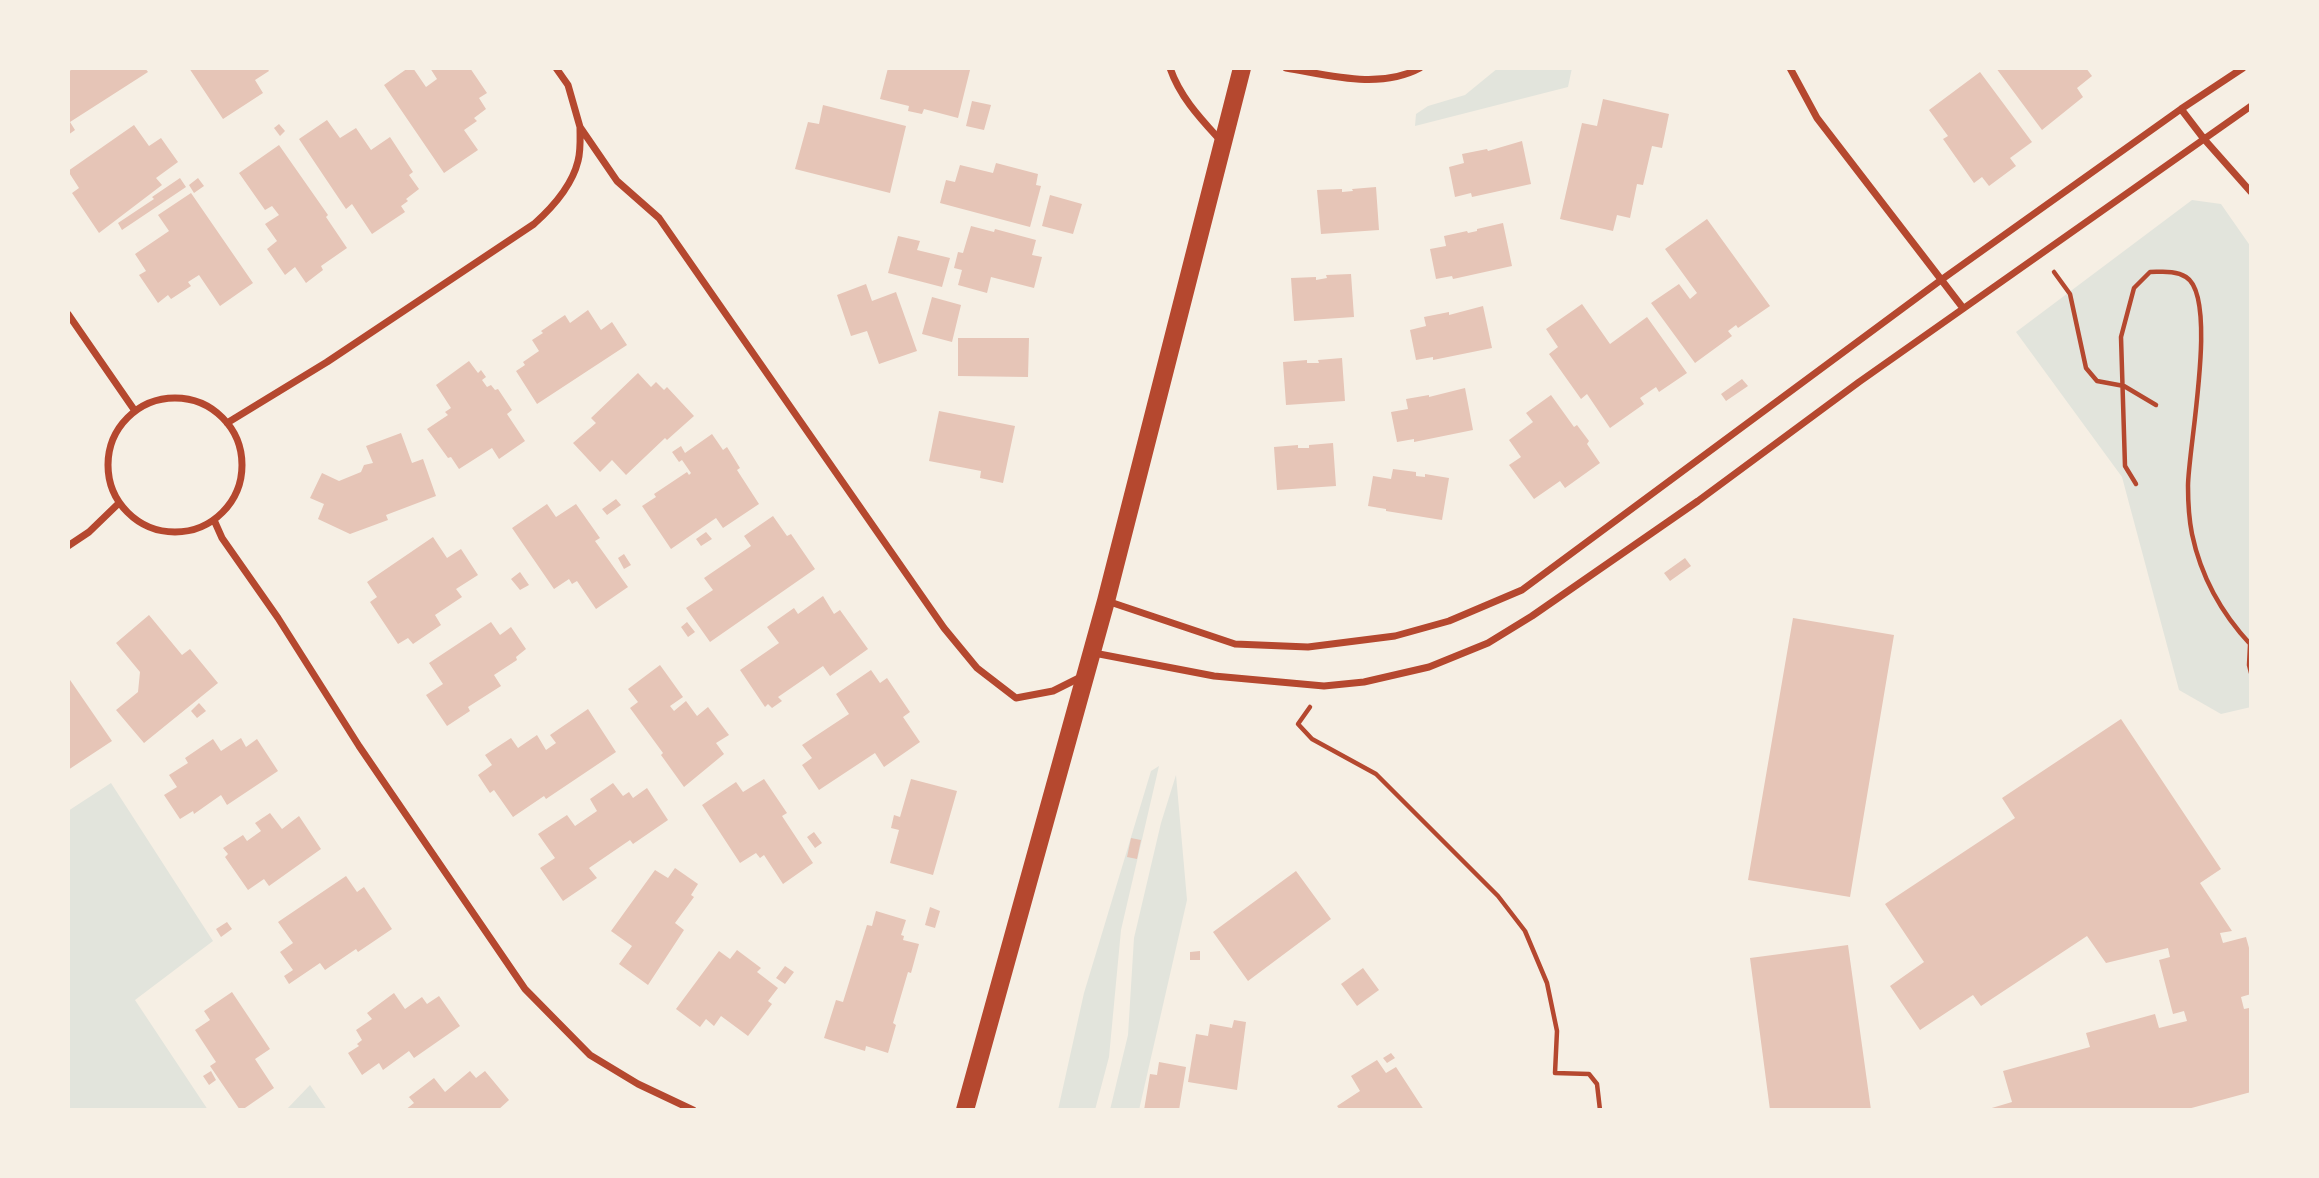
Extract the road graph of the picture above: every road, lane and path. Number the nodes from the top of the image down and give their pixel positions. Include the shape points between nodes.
1 (556, 68) edge
2 (1170, 68) edge
3 (1242, 68) edge
4 (1286, 68) edge
5 (1420, 68) edge
6 (1790, 68) edge
7 (2243, 68) edge
8 (2251, 106) edge
9 (2181, 109) junction
10 (580, 127) junction
11 (2204, 139) junction
12 (1223, 143) junction
13 (2251, 192) edge
14 (2040, 254) junction
15 (1941, 280) junction
16 (1963, 308) junction
17 (68, 314) edge
18 (2124, 386) junction
19 (2155, 404) dead end
20 (135, 411) junction
21 (227, 423) junction
22 (2136, 485) dead end
23 (119, 503) junction
24 (214, 520) junction
25 (68, 546) edge
26 (1106, 601) junction
27 (2250, 645) edge
28 (1092, 653) junction
29 (2251, 673) edge
30 (1086, 674) junction
31 (1324, 686) junction
32 (693, 1110) edge
33 (965, 1110) edge
34 (1600, 1110) edge

1 - 10 street via 568,85
2 - 12 street via 1176,86
3 - 12 main road
4 - 5 street via 1386,80
6 - 15 street via 1818,118
7 - 9 street
8 - 11 street
9 - 11 street
9 - 15 street
10 - 21 street via 578,161 552,208 327,362
10 - 30 street via 617,181 659,218 976,668 1016,698 1053,691
11 - 13 street
11 - 14 street
12 - 26 main road
14 - 16 street
14 - 18 path via 2070,294 2086,368 2097,382
15 - 16 street
15 - 26 street via 1522,590 1449,621 1395,636 1308,647 1235,644
16 - 31 street via 1698,501 1488,643 1429,667
17 - 20 street
18 - 19 path
18 - 22 path via 2125,466
18 - 27 path via 2121,337 2134,288 2150,272 2169,271 2187,278 2197,292 2201,330 2188,485 2192,533 2205,578 2224,614
20 - 21 street via 173,398 212,409
20 - 23 street via 121,425 107,464
21 - 24 street via 238,442 242,463 230,505
23 - 24 street via 146,526 163,532 198,529
23 - 25 street
24 - 32 street via 359,746 525,989 590,1055
26 - 28 main road
27 - 29 path
28 - 30 main road
28 - 31 street via 1214,676
30 - 33 main road
31 - 34 path via 1298,724 1312,739 1376,774 1498,896 1525,931 1547,983 1557,1031 1555,1073 1589,1074 1597,1084

